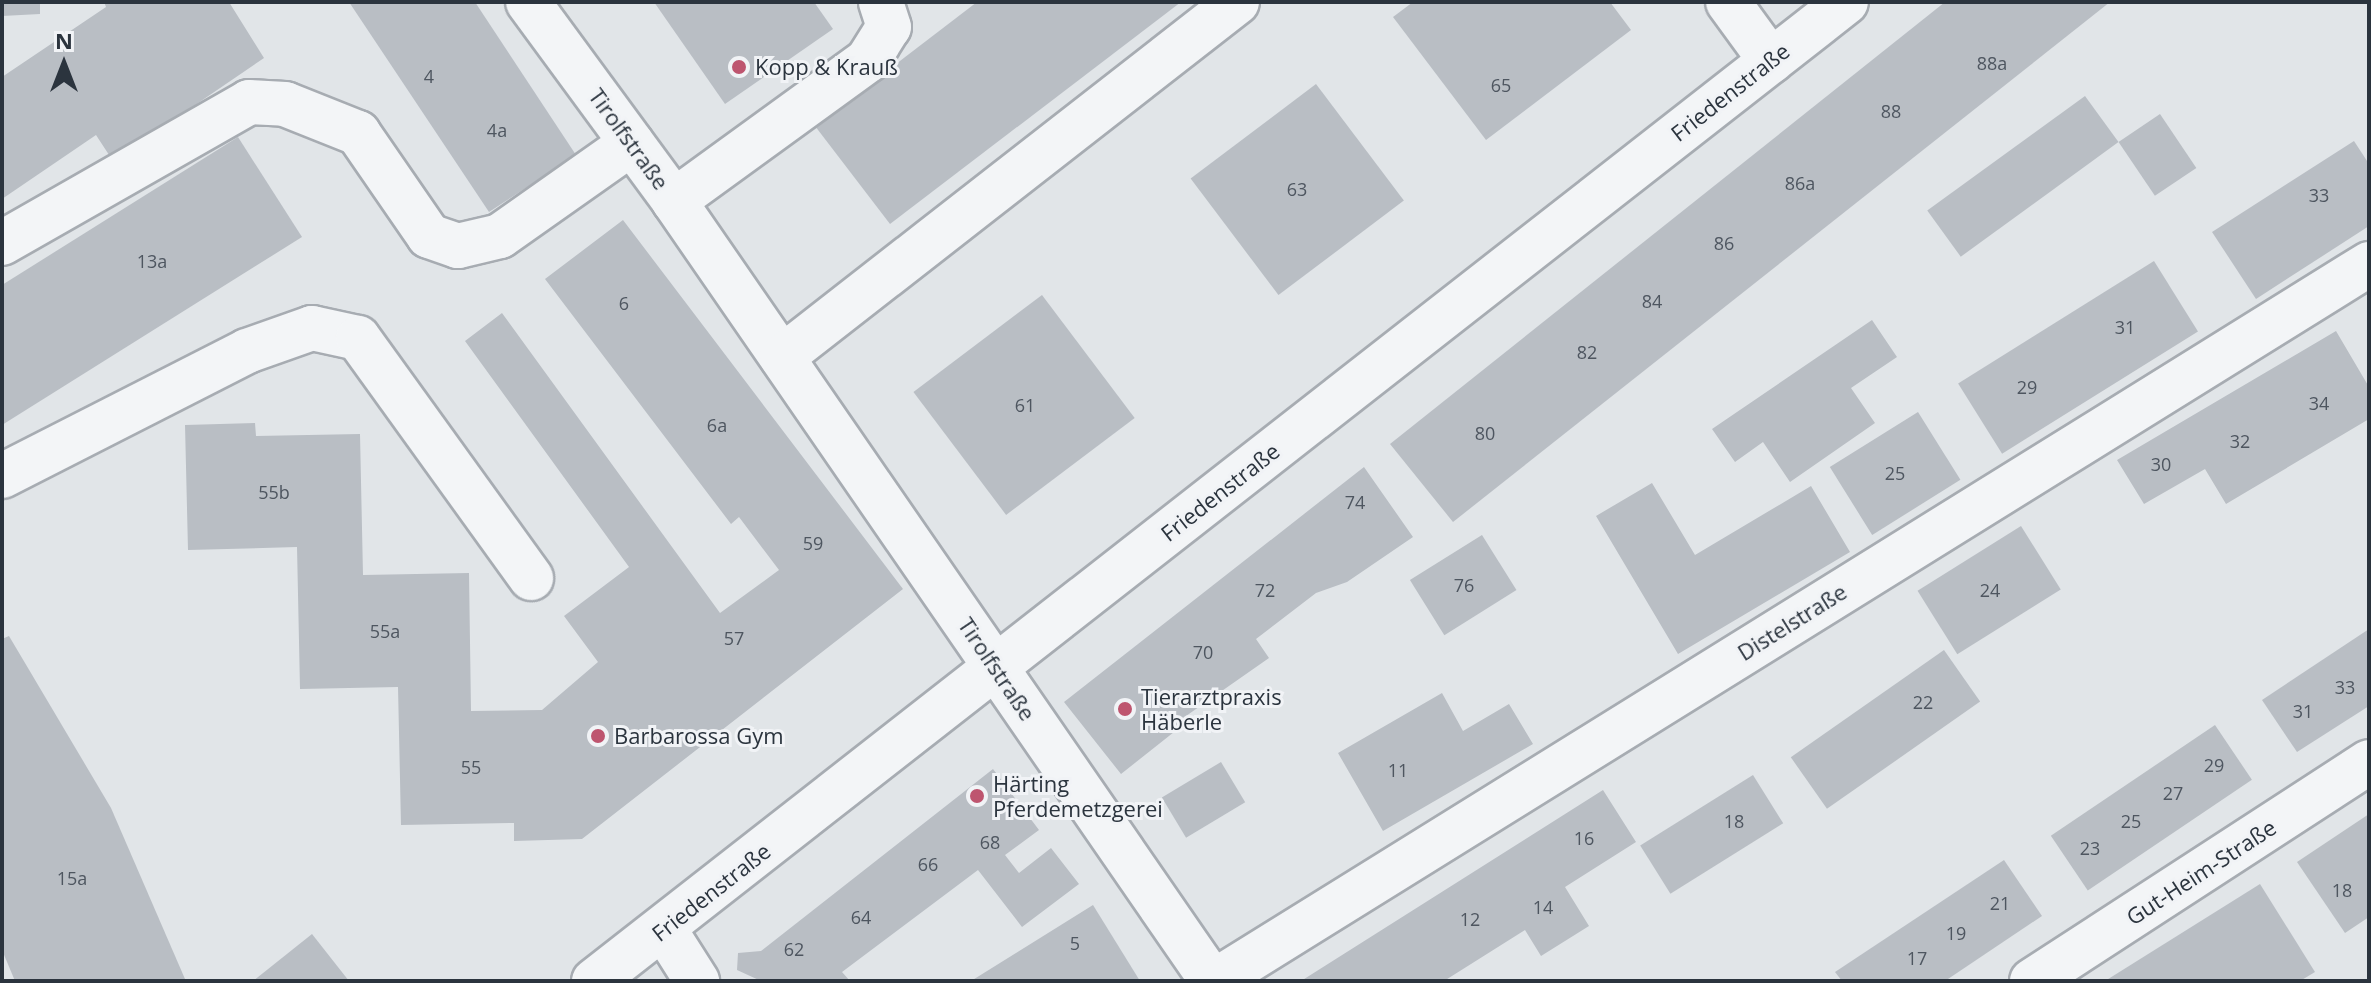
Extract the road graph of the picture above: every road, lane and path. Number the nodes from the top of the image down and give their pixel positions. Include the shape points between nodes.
1 (528, 2) edge
2 (881, 2) edge
3 (1237, 2) edge
4 (1728, 2) edge
5 (1846, 2) edge
6 (1771, 61) junction
7 (632, 143) junction
8 (674, 201) junction
9 (2, 243) edge
10 (2369, 264) edge
11 (782, 357) junction
12 (2, 476) edge
13 (531, 578) dead end
14 (996, 668) junction
15 (2369, 762) edge
16 (664, 929) junction
17 (594, 981) edge
18 (697, 981) edge
19 (1213, 981) edge
20 (2032, 981) edge

1 - 7 street, Tirolfstraße
2 - 8 street via 889,27 868,60
3 - 11 street
4 - 6 street
5 - 6 street, Friedenstraße
6 - 14 street, Friedenstraße
7 - 8 street, Tirolfstraße
7 - 9 street via 500,236 458,246 429,236 358,133 285,104 249,102
8 - 11 street, Tirolfstraße
10 - 19 street, Distelstraße
11 - 14 street, Tirolfstraße
12 - 13 street via 247,351 312,328 358,338
14 - 16 street, Friedenstraße
14 - 19 street, Tirolfstraße
15 - 20 street, Gut-Heim-Straße
16 - 17 street, Friedenstraße
16 - 18 street

